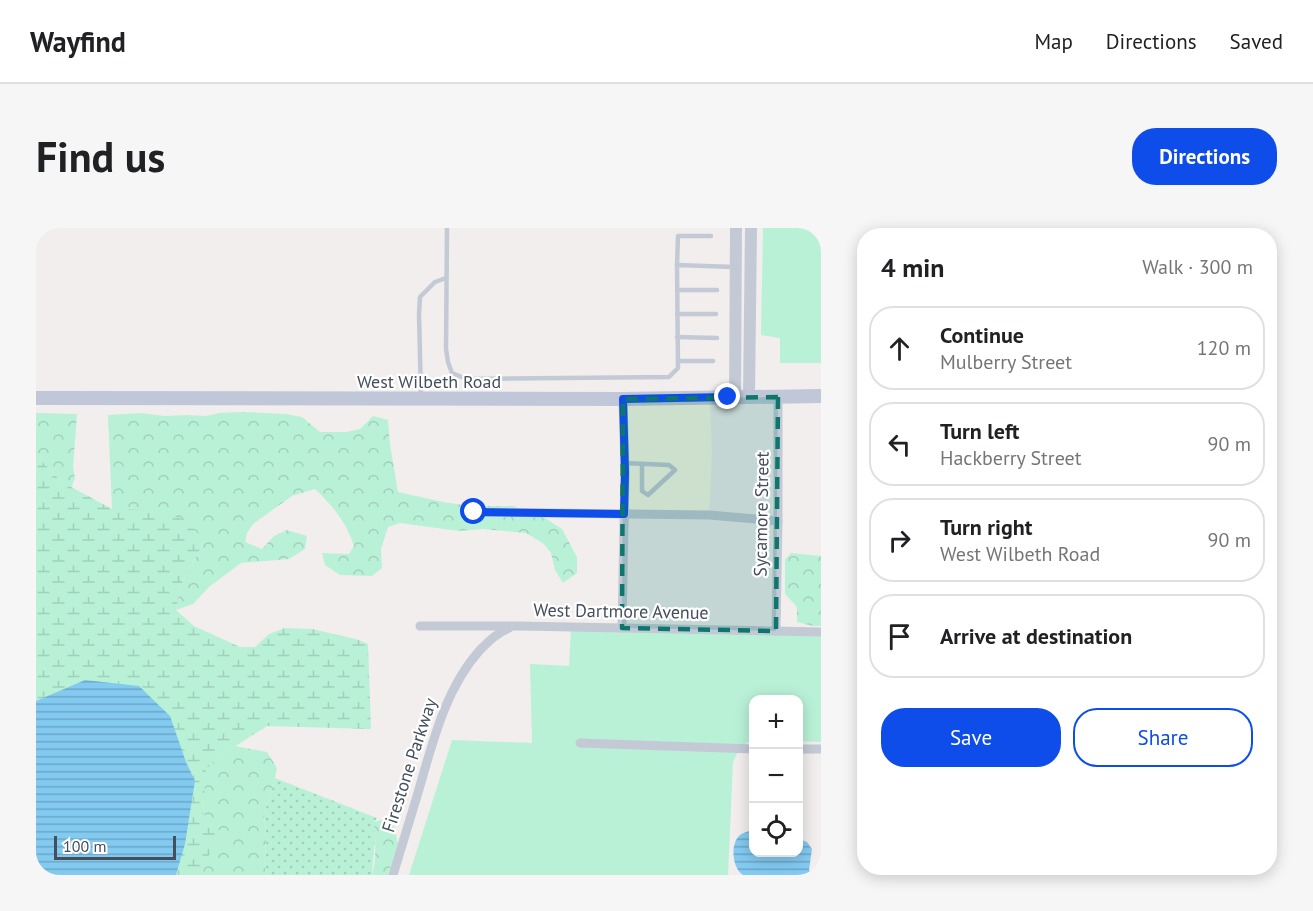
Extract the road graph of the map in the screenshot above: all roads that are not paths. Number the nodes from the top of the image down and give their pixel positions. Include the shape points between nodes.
1 (447, 228) edge
2 (736, 228) edge
3 (751, 228) edge
4 (711, 236) dead end
5 (677, 265) junction
6 (736, 267) junction
7 (446, 278) junction
8 (677, 290) junction
9 (717, 290) dead end
10 (677, 314) junction
11 (716, 314) dead end
12 (677, 337) junction
13 (717, 338) dead end
14 (678, 360) junction
15 (713, 361) dead end
16 (742, 396) junction
17 (821, 396) edge
18 (778, 397) junction
19 (36, 398) edge
20 (421, 399) junction
21 (623, 399) junction
22 (624, 463) junction
23 (642, 464) junction
24 (474, 512) dead end
25 (624, 514) junction
26 (778, 521) junction
27 (420, 626) dead end
28 (520, 626) junction
29 (622, 628) junction
30 (776, 631) junction
31 (821, 632) edge
32 (580, 743) dead end
33 (749, 749) edge
34 (803, 749) edge
35 (821, 749) edge
36 (393, 875) edge

1 - 7 lane
2 - 6 street
3 - 16 street
4 - 5 lane via 678,236
5 - 6 lane
5 - 8 lane
6 - 16 street
7 - 14 lane via 448,362 452,373 466,379 669,377 678,368
7 - 20 lane via 435,282 420,297
8 - 9 lane
8 - 10 lane
10 - 11 lane
10 - 12 lane
12 - 13 lane
12 - 14 lane
14 - 15 lane
16 - 18 main road, West Wilbeth Road
16 - 21 main road, West Wilbeth Road
17 - 18 main road, West Wilbeth Road
18 - 26 street, Sycamore Street
19 - 20 main road, West Wilbeth Road
20 - 21 main road, West Wilbeth Road
21 - 22 street
22 - 23 lane
22 - 25 street
23 - 23 lane via 669,465 675,470 648,495 642,492
24 - 25 street
25 - 26 street
25 - 29 street
26 - 30 street, Sycamore Street
27 - 28 street, West Dartmore Avenue
28 - 29 street, West Dartmore Avenue
28 - 36 street, Firestone Parkway via 490,639 454,689 436,731
29 - 30 street, West Dartmore Avenue
30 - 31 street, West Dartmore Avenue
32 - 33 street
34 - 35 street

